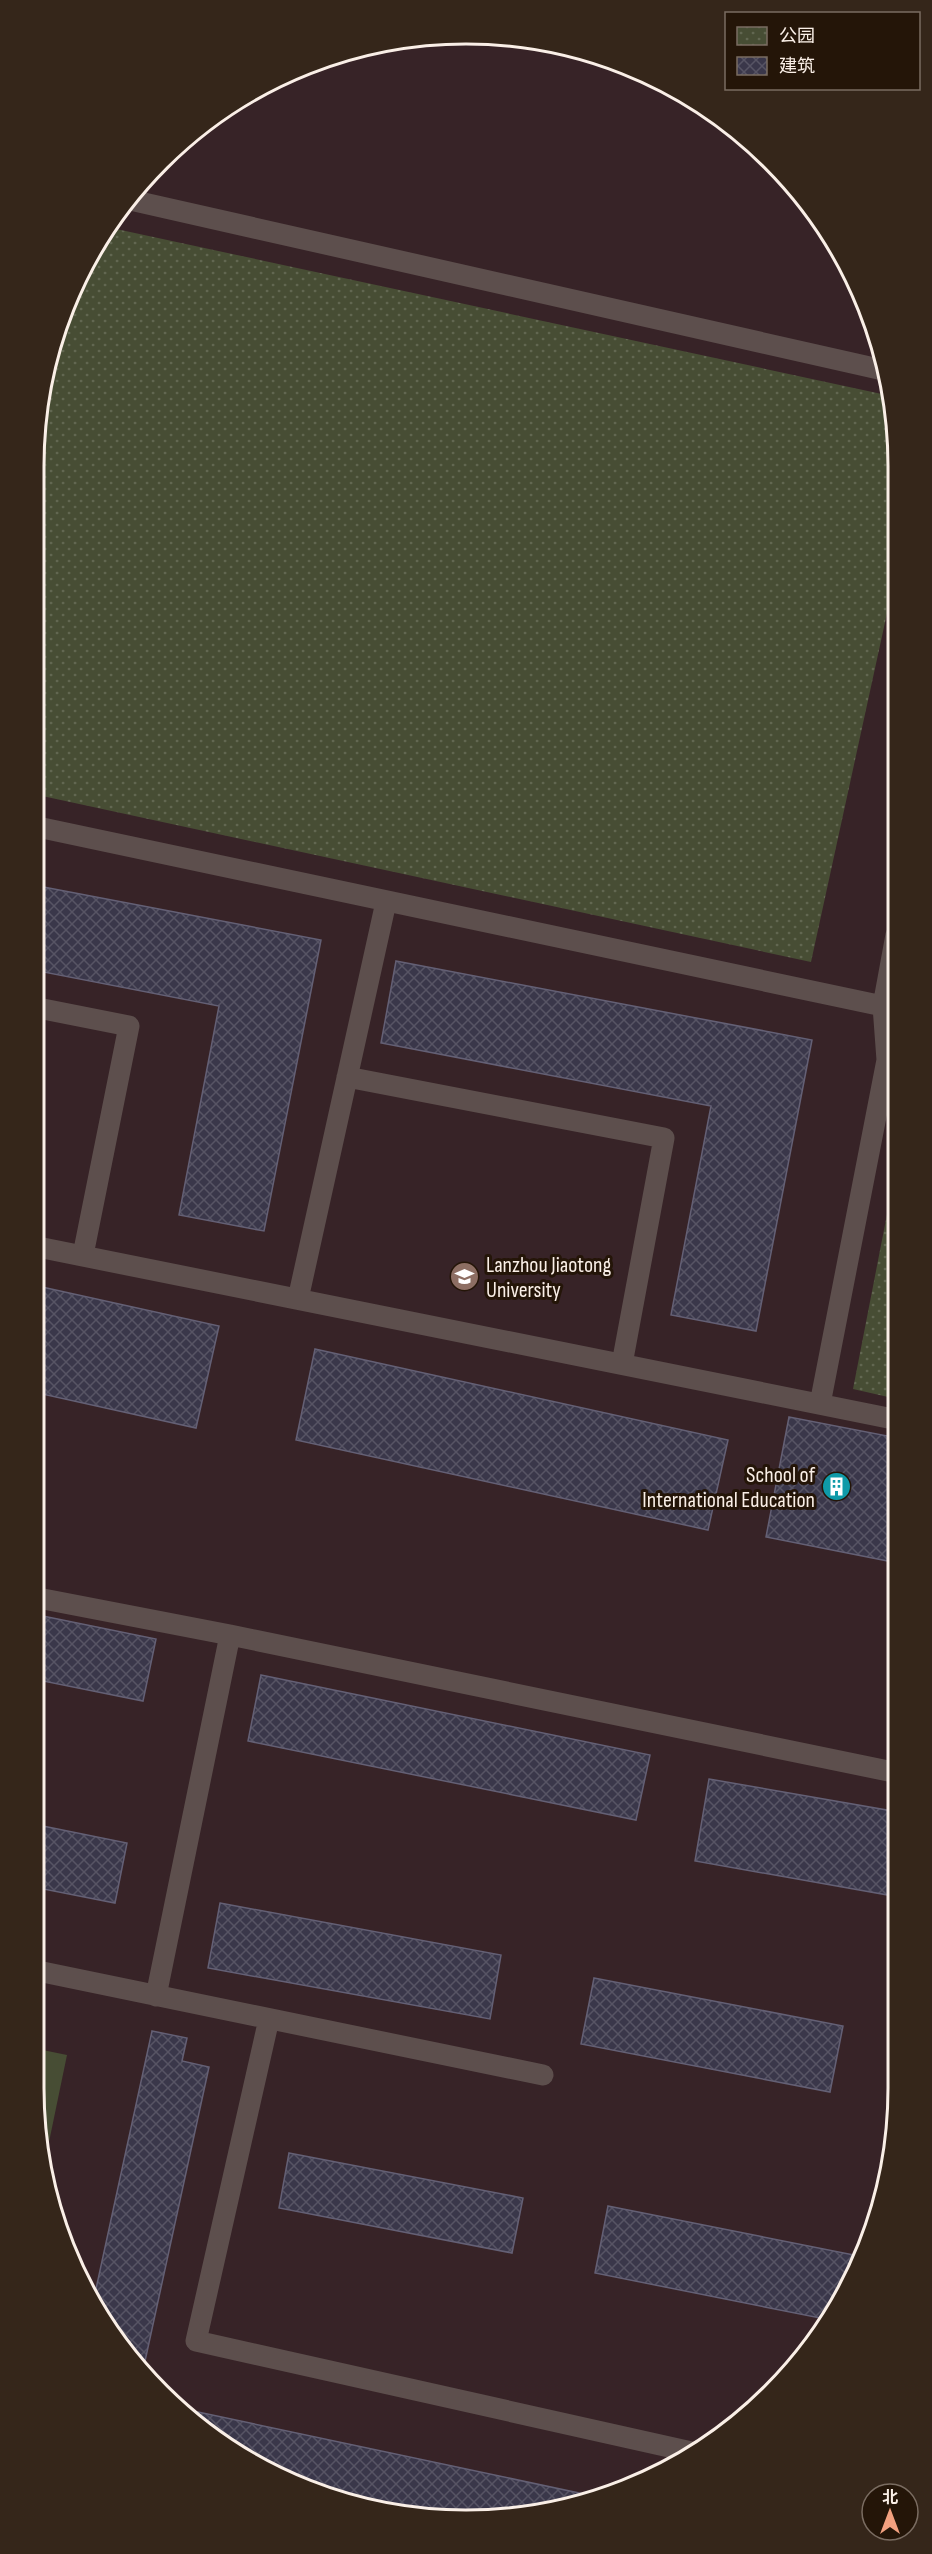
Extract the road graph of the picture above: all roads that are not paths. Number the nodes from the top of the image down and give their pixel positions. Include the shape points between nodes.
1 (137, 201) edge
2 (877, 369) edge
3 (44, 828) edge
4 (386, 902) junction
5 (888, 1007) edge
6 (44, 1009) edge
7 (888, 1042) edge
8 (347, 1077) junction
9 (44, 1248) edge
10 (83, 1255) junction
11 (298, 1299) junction
12 (622, 1364) junction
13 (820, 1404) junction
14 (888, 1418) edge
15 (44, 1599) edge
16 (230, 1635) junction
17 (888, 1771) edge
18 (44, 1972) edge
19 (156, 1996) junction
20 (268, 2019) junction
21 (543, 2076) dead end
22 (683, 2450) edge

1 - 2 lane
3 - 4 lane
4 - 5 lane
4 - 8 lane
6 - 10 lane via 129,1026
7 - 13 lane
8 - 11 lane
8 - 12 lane via 664,1138
9 - 10 lane
10 - 11 lane
11 - 12 lane
12 - 13 lane
13 - 14 lane
15 - 16 lane
16 - 17 lane
16 - 19 lane
18 - 19 lane
19 - 20 lane
20 - 21 lane
20 - 22 lane via 196,2341

